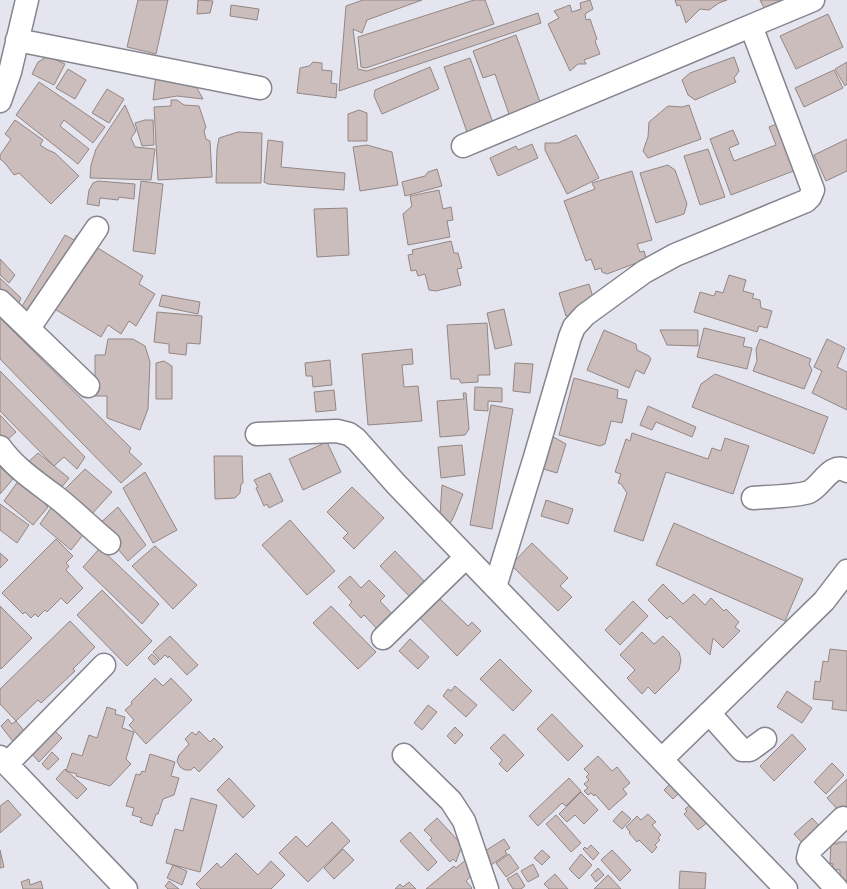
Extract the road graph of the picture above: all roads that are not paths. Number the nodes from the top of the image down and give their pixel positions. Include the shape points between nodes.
1 (27, 0) edge
2 (813, 0) edge
3 (751, 26) junction
4 (17, 40) junction
5 (260, 88) dead end
6 (0, 101) edge
7 (463, 146) dead end
8 (97, 228) dead end
9 (0, 301) edge
10 (29, 328) junction
11 (88, 386) dead end
12 (257, 434) dead end
13 (0, 447) edge
14 (847, 471) edge
15 (754, 498) dead end
16 (109, 542) dead end
17 (466, 557) junction
18 (847, 571) edge
19 (495, 587) junction
20 (383, 638) dead end
21 (104, 665) dead end
22 (709, 713) junction
23 (765, 739) dead end
24 (404, 755) dead end
25 (662, 759) junction
26 (4, 761) edge
27 (843, 818) dead end
28 (808, 858) junction
29 (783, 887) edge
30 (126, 889) edge
31 (487, 889) edge
32 (838, 889) edge

1 - 4 street
2 - 3 street
3 - 7 street
3 - 19 street via 813,190 810,197 675,255 644,272 605,299 574,327
4 - 5 street
4 - 6 street
8 - 10 street
9 - 10 street
10 - 11 street
12 - 17 street via 337,431 349,434
13 - 16 street via 19,469
14 - 15 street via 835,469 807,493
17 - 19 street
17 - 20 street
18 - 22 street via 824,601
19 - 25 street
21 - 26 street
22 - 23 street via 742,750 750,750
22 - 25 street
24 - 31 street via 451,801 464,821
25 - 29 street
26 - 30 street
27 - 28 street via 810,850
28 - 29 street
28 - 32 street

